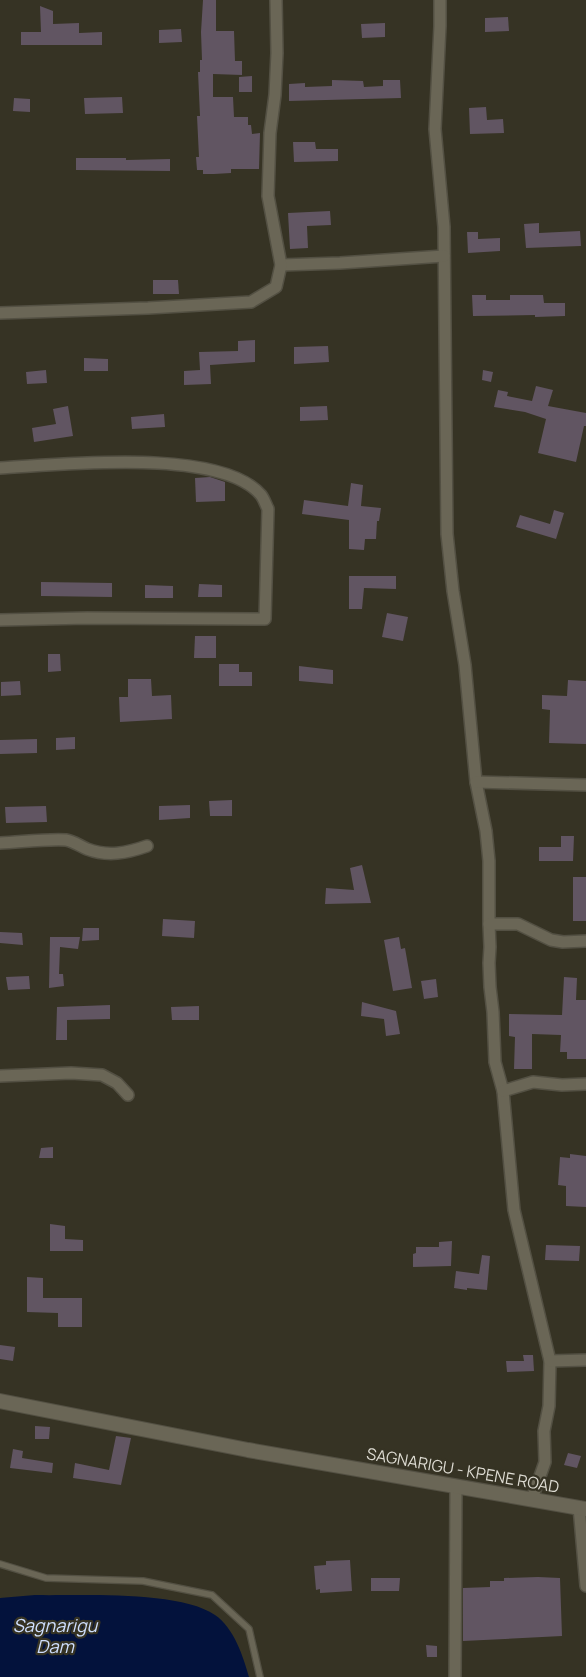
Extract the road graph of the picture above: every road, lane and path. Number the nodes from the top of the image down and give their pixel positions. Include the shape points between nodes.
1 (276, 0) edge
2 (440, 0) edge
3 (444, 256) junction
4 (281, 265) junction
5 (0, 312) edge
6 (0, 468) edge
7 (0, 620) edge
8 (476, 782) junction
9 (586, 786) edge
10 (0, 843) edge
11 (147, 846) dead end
12 (489, 924) junction
13 (586, 941) edge
14 (0, 1076) edge
15 (586, 1084) edge
16 (502, 1091) junction
17 (128, 1095) dead end
18 (586, 1360) edge
19 (550, 1361) junction
20 (0, 1401) edge
21 (456, 1487) junction
22 (532, 1498) junction
23 (582, 1508) edge
24 (0, 1564) edge
25 (586, 1586) edge
26 (260, 1677) edge
27 (455, 1677) edge

1 - 4 street via 277,53 268,196
2 - 3 street via 435,129
3 - 4 street
3 - 8 street via 447,534 465,665
4 - 5 street via 276,286 251,302
6 - 7 street via 142,463 191,466 217,471 251,486 262,496 268,509 265,620
8 - 9 street
8 - 12 street via 490,862
10 - 11 street via 65,840 90,850 120,854
12 - 13 street via 518,924 558,941
12 - 16 street via 494,1062
14 - 17 street via 102,1075 117,1083
15 - 16 street via 533,1082
16 - 19 street via 514,1210
18 - 19 street
19 - 22 street via 549,1406 544,1431 545,1462
20 - 21 street, SAGNARIGU - KPENE ROAD
21 - 22 street, SAGNARIGU - KPENE ROAD
21 - 27 street
22 - 23 street, SAGNARIGU - KPENE ROAD
23 - 25 street
24 - 26 lane via 46,1578 143,1581 212,1595 249,1629

